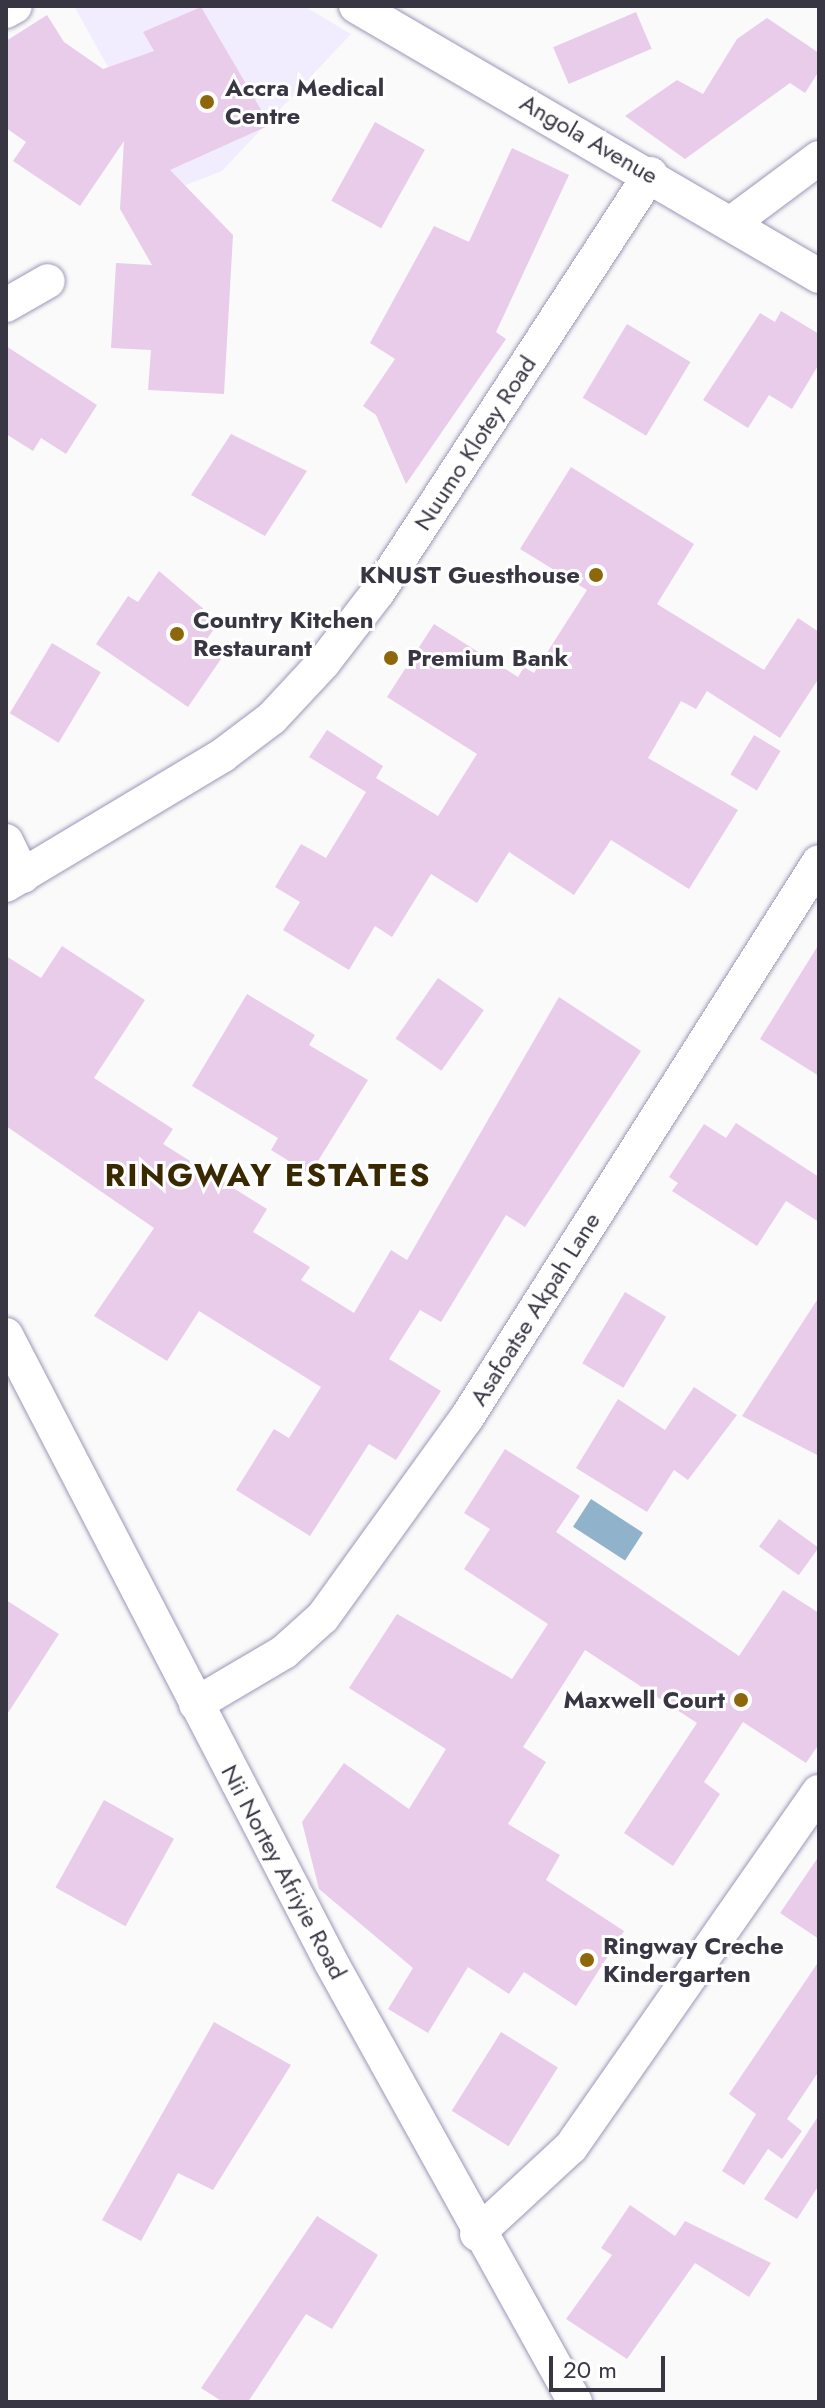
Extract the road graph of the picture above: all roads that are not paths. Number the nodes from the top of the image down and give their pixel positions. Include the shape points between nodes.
1 (15, 6) edge
2 (356, 6) edge
3 (6, 11) edge
4 (819, 158) edge
5 (651, 174) junction
6 (733, 222) junction
7 (819, 276) edge
8 (48, 281) dead end
9 (6, 305) edge
10 (6, 841) edge
11 (819, 862) edge
12 (14, 881) edge
13 (6, 1335) edge
14 (196, 1704) junction
15 (819, 1792) edge
16 (477, 2234) junction
17 (575, 2402) edge

1 - 3 street
2 - 5 street, Angola Avenue
4 - 6 street
5 - 6 street, Angola Avenue
5 - 12 street, Nuumo Klotey Road via 378,592 324,662 272,718 223,755
6 - 7 street, Angola Avenue
8 - 9 street
10 - 12 street
11 - 14 street, Asafoatse Akpah Lane via 466,1419 323,1617 284,1652
13 - 14 street, Nii Nortey Afriyie Road
14 - 16 street, Nii Nortey Afriyie Road
15 - 16 street via 571,2147
16 - 17 street, Nii Nortey Afriyie Road

